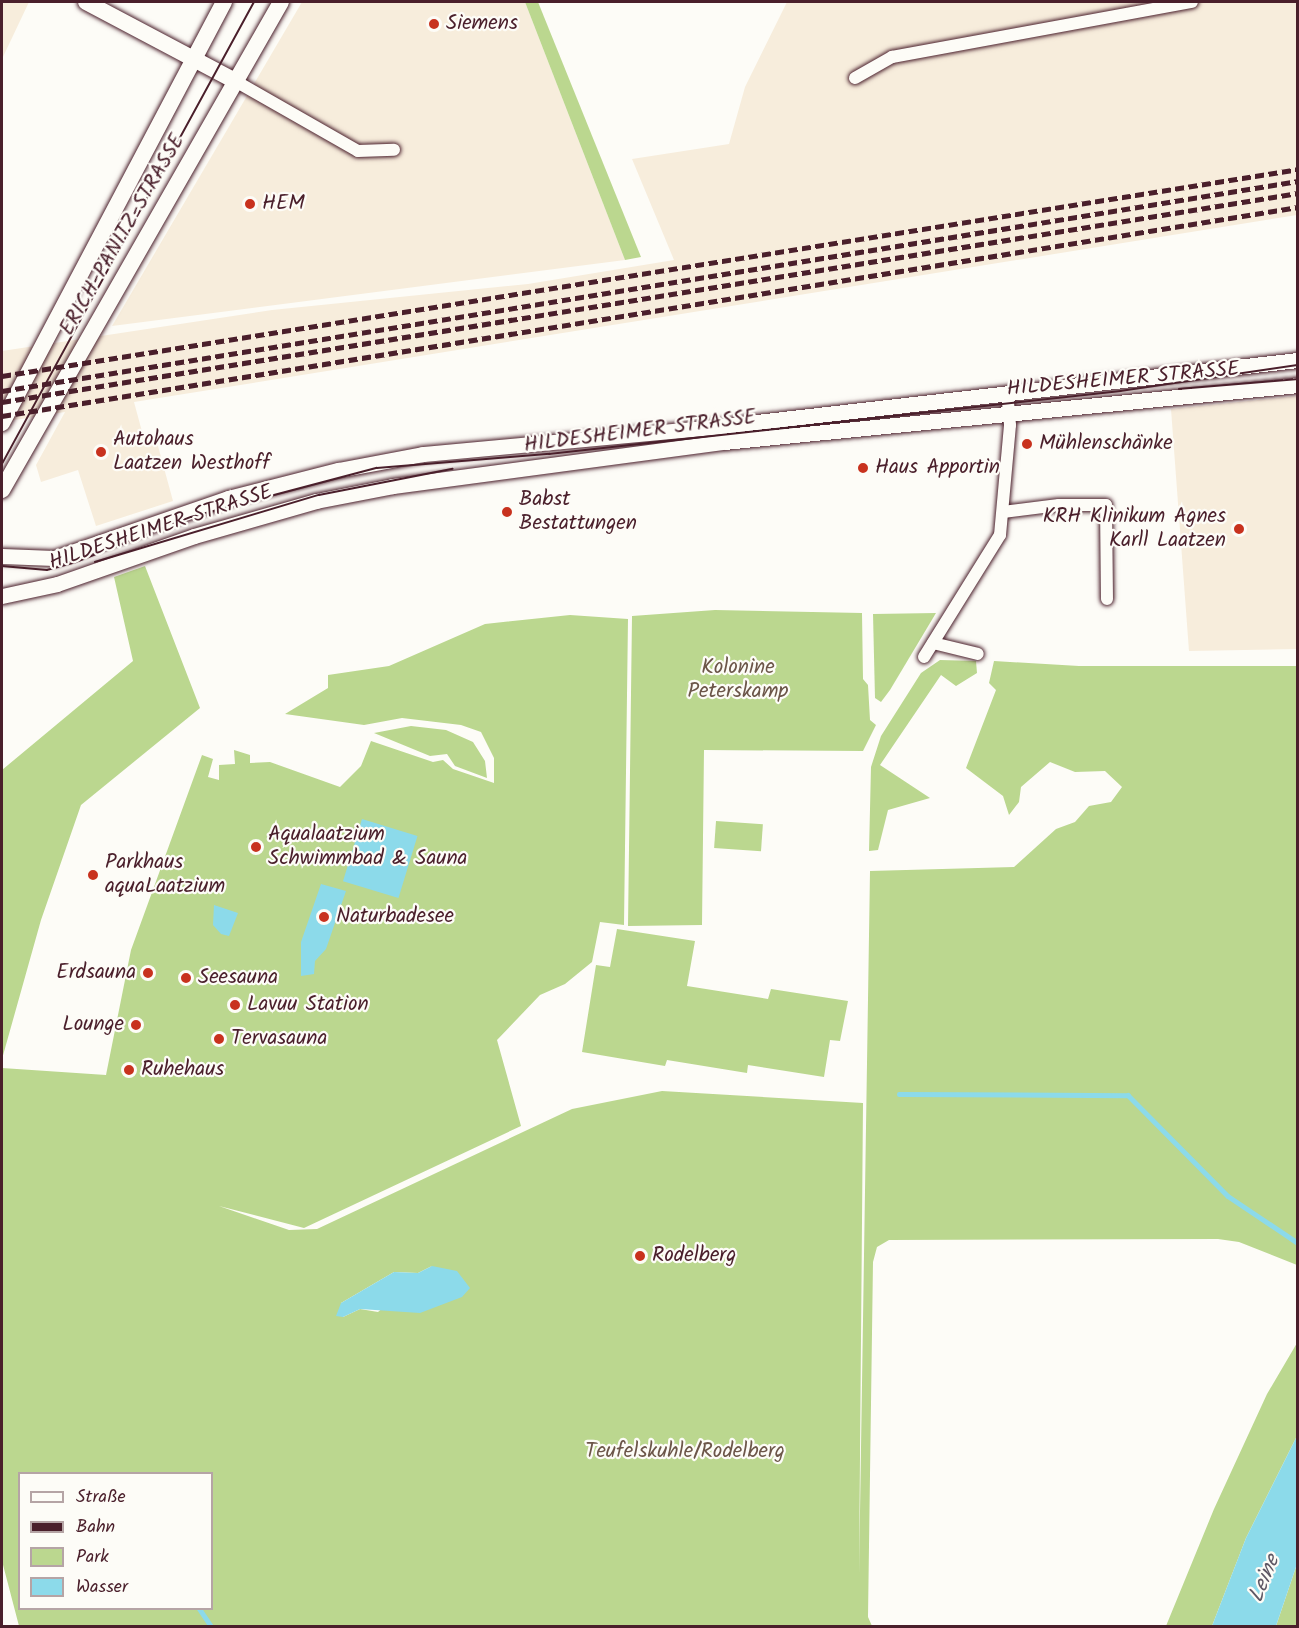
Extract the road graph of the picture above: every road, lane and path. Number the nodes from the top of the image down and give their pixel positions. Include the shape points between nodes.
1 (86, 2) edge
2 (224, 2) edge
3 (282, 2) edge
4 (1192, 2) edge
5 (1128, 7) edge
6 (192, 58) junction
7 (855, 78) dead end
8 (237, 82) junction
9 (394, 150) dead end
10 (1298, 360) edge
11 (1298, 385) edge
12 (1007, 393) junction
13 (1009, 411) junction
14 (2, 423) edge
15 (2, 490) edge
16 (1003, 512) junction
17 (2, 556) edge
18 (2, 596) edge
19 (1107, 599) dead end
20 (933, 643) junction
21 (978, 654) dead end
22 (924, 657) dead end

1 - 6 main road
2 - 6 main road, ERICH-PANITZ-STRASSE
3 - 8 main road, ERICH-PANITZ-STRASSE
4 - 5 street
5 - 7 street via 892,57
6 - 8 main road
6 - 14 main road, ERICH-PANITZ-STRASSE
8 - 9 street via 358,151
8 - 15 main road, ERICH-PANITZ-STRASSE
10 - 12 street, HILDESHEIMER STRASSE
11 - 13 street, HILDESHEIMER STRASSE
12 - 13 street
12 - 17 street, HILDESHEIMER STRASSE via 733,425 423,454 338,470 228,498 54,558
13 - 16 street
13 - 18 street, HILDESHEIMER STRASSE via 713,444 375,489 194,536 57,584
16 - 19 street via 1059,505 1106,505
16 - 20 street via 1000,535 990,556
20 - 21 street
20 - 22 street

